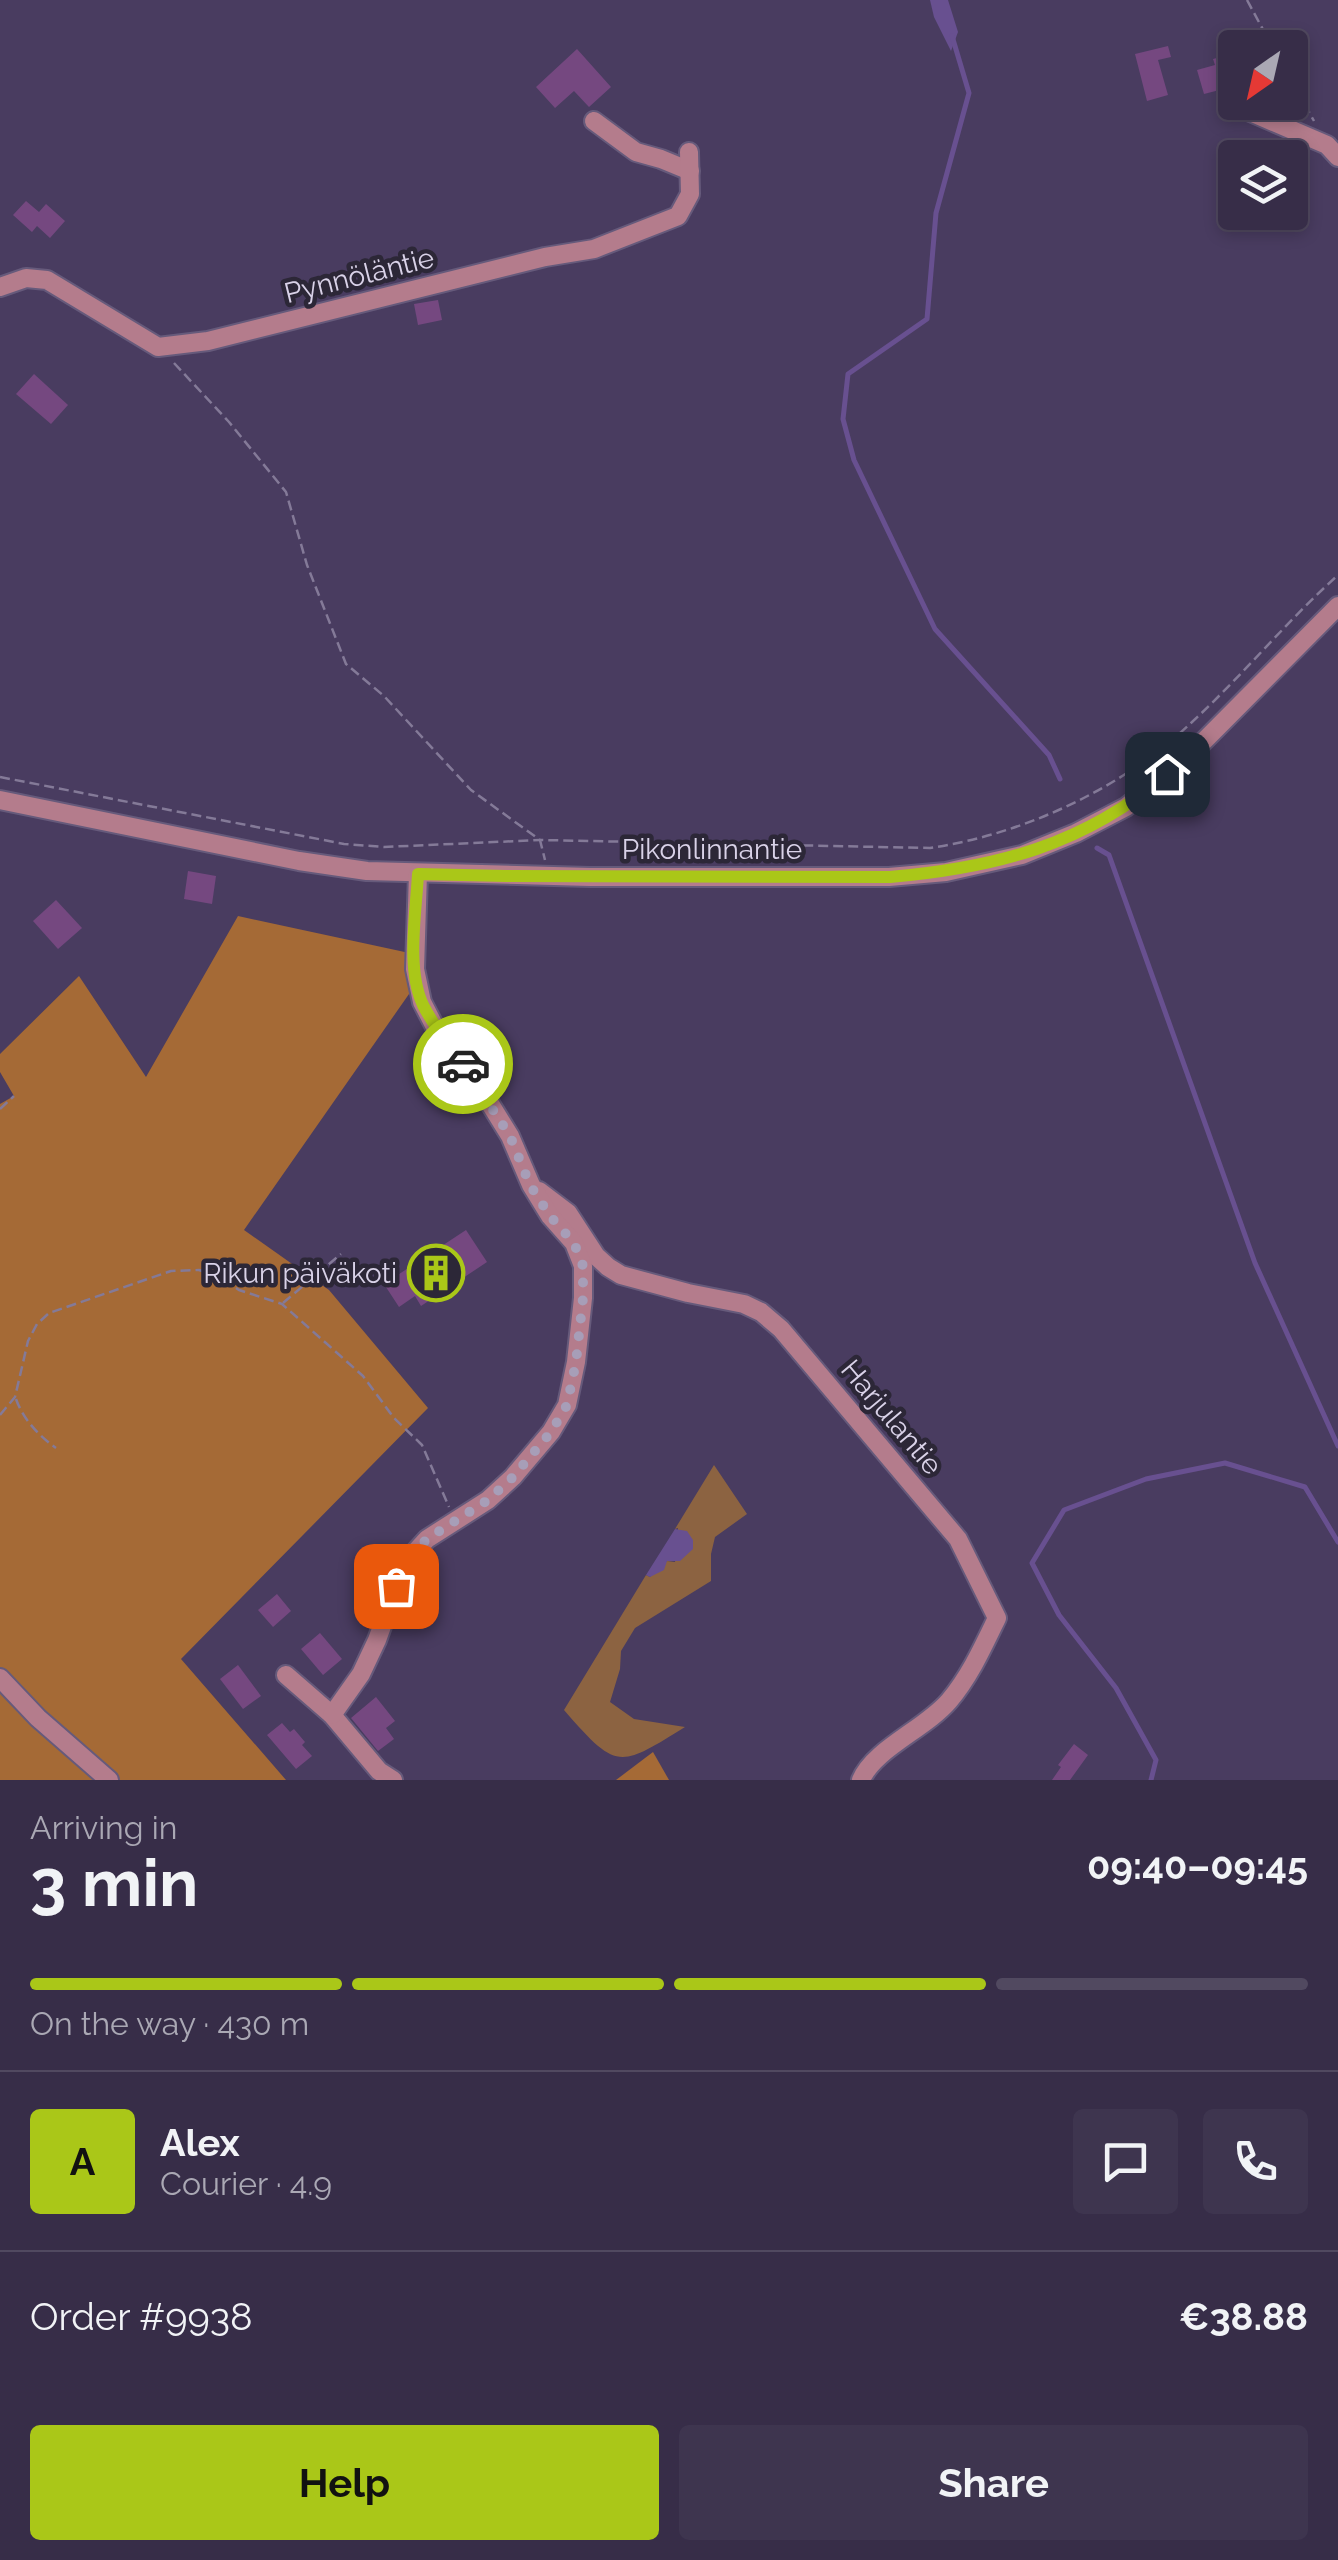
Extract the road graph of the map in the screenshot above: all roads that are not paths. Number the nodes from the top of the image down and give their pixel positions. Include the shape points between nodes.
1 (1267, 120) edge
2 (594, 122) dead end
3 (1332, 151) edge
4 (689, 152) dead end
5 (690, 172) junction
6 (0, 287) edge
7 (1338, 606) edge
8 (0, 800) edge
9 (418, 874) junction
10 (530, 1185) junction
11 (286, 1676) dead end
12 (0, 1678) edge
13 (332, 1715) junction
14 (109, 1780) edge
15 (393, 1780) edge
16 (861, 1780) edge

1 - 3 street
2 - 5 street via 636,152
4 - 5 street, Pynnöläntie
5 - 6 street, Pynnöläntie via 690,194 678,216 594,250 208,341 158,348 47,280 26,278
7 - 9 street, Pikonlinnantie via 1148,791 1089,827 1022,855 890,877
8 - 9 street, Pikonlinnantie via 299,861
9 - 10 street, Harjulantie via 414,969 422,1002 510,1136
10 - 13 street, Harjulantie via 574,1243 583,1266 567,1405 512,1478 404,1563 378,1640
10 - 16 street, Harjulantie via 568,1214 596,1256 621,1275 761,1312 958,1539 997,1618 948,1702 866,1767
11 - 13 street
12 - 14 street
13 - 15 street

